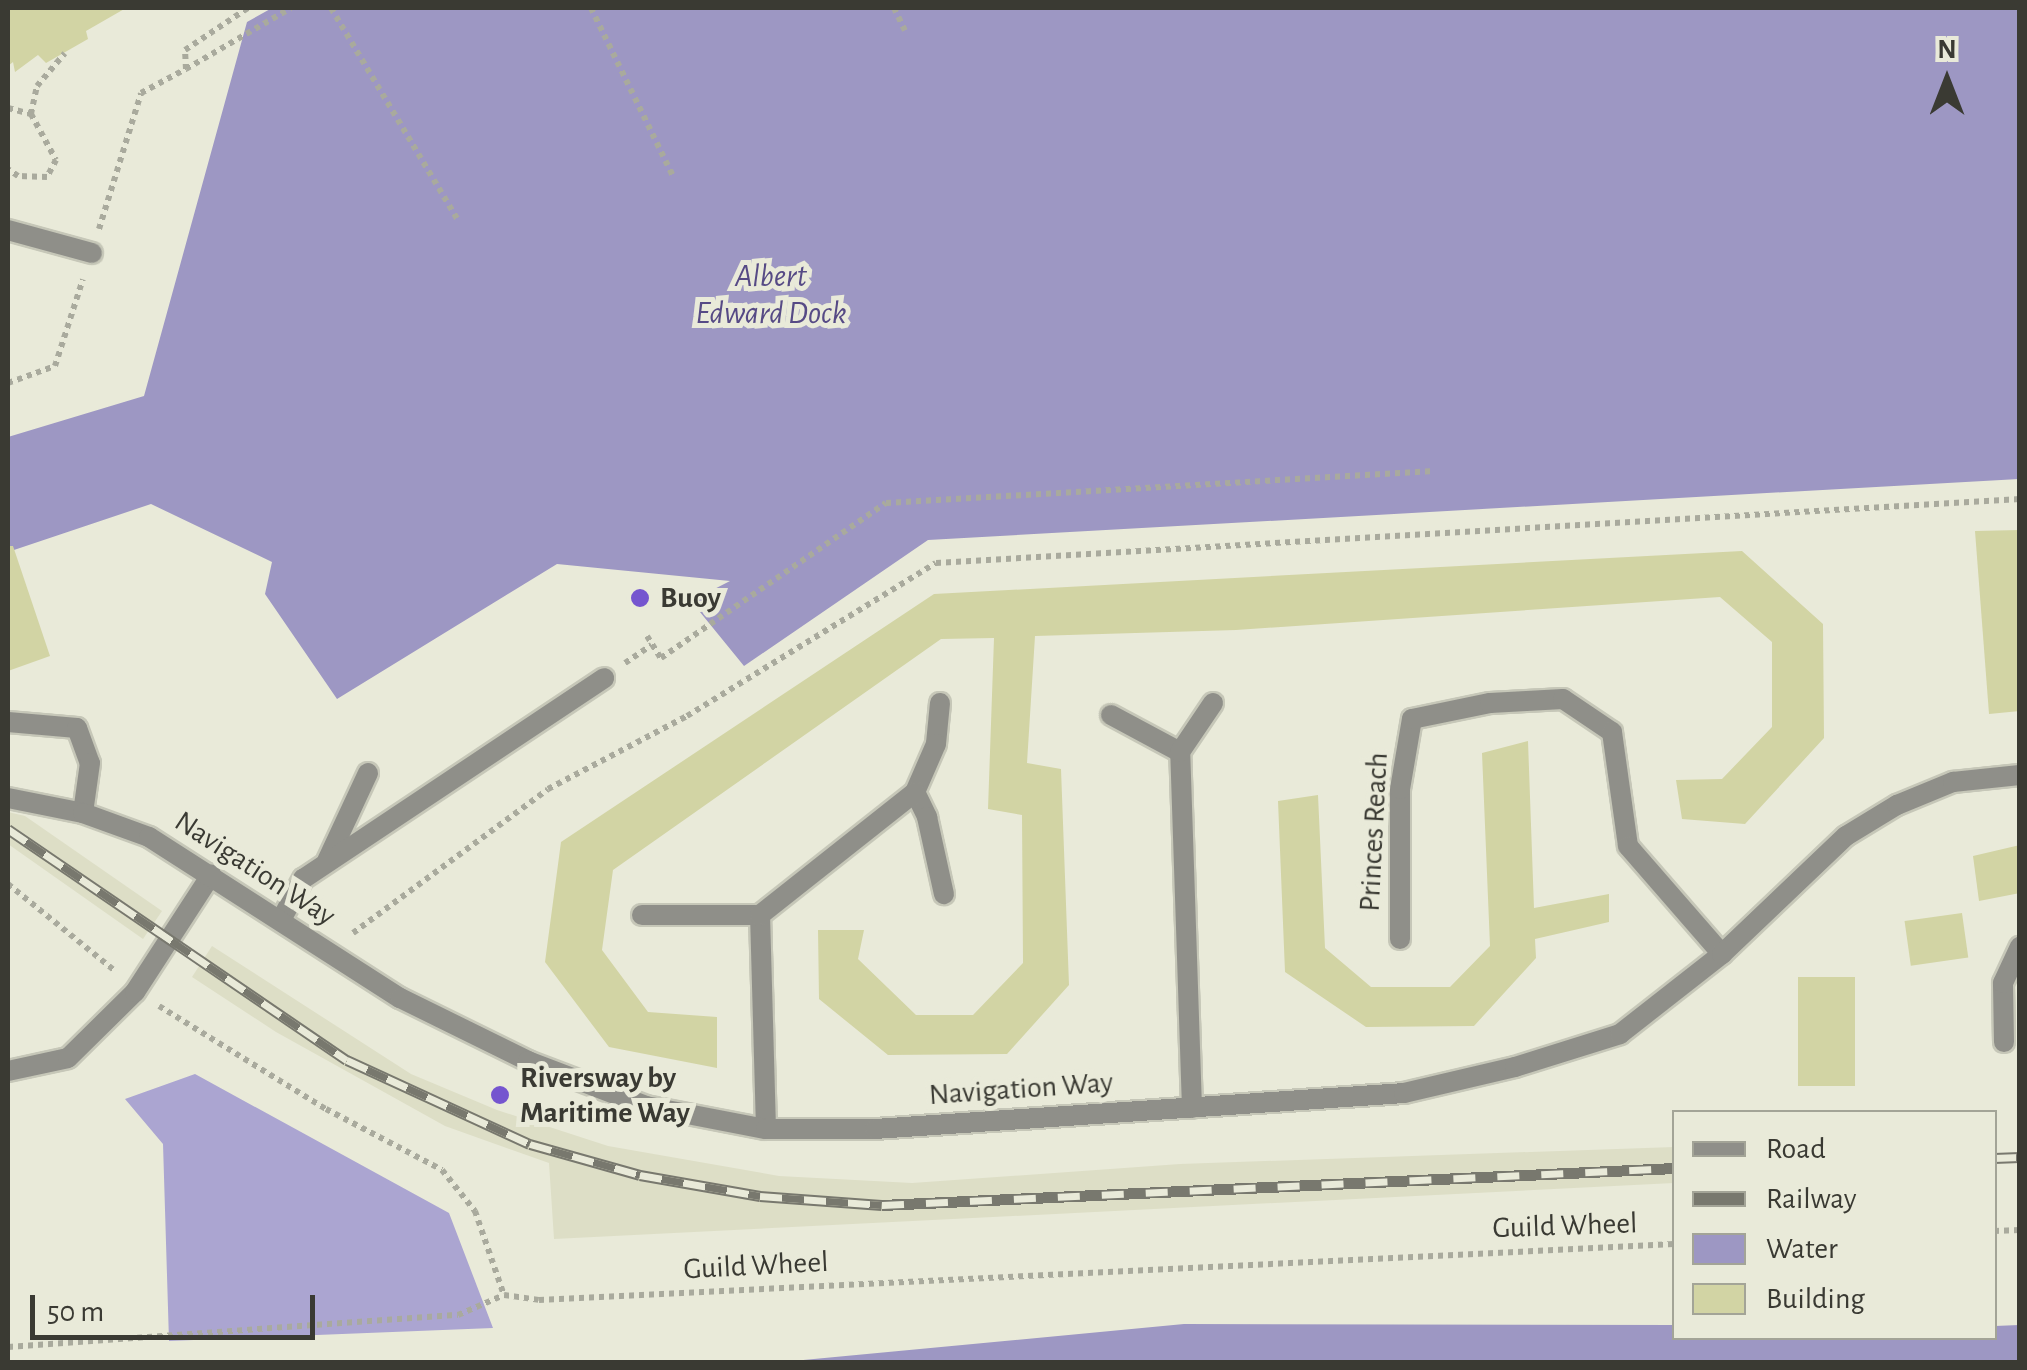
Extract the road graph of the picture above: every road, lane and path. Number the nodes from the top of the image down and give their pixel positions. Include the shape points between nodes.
1 (248, 8) edge
2 (291, 8) edge
3 (332, 8) edge
4 (591, 8) edge
5 (894, 8) edge
6 (904, 31) dead end
7 (65, 53) dead end
8 (186, 69) junction
9 (8, 108) edge
10 (30, 114) junction
11 (8, 169) edge
12 (673, 176) dead end
13 (458, 220) dead end
14 (8, 230) edge
15 (92, 254) junction
16 (8, 382) edge
17 (1434, 471) dead end
18 (2020, 499) edge
19 (647, 636) dead end
20 (604, 678) dead end
21 (940, 703) dead end
22 (1212, 703) dead end
23 (1111, 715) dead end
24 (8, 722) edge
25 (1180, 752) junction
26 (368, 774) dead end
27 (2020, 775) edge
28 (915, 792) junction
29 (8, 798) edge
30 (84, 813) junction
31 (327, 863) junction
32 (211, 875) junction
33 (8, 884) edge
34 (944, 894) dead end
35 (642, 914) dead end
36 (760, 914) junction
37 (281, 920) junction
38 (348, 937) dead end
39 (1400, 939) dead end
40 (2020, 947) edge
41 (1722, 954) junction
42 (135, 992) junction
43 (2004, 1042) dead end
44 (8, 1071) edge
45 (1192, 1108) junction
46 (766, 1129) junction
47 (1672, 1244) edge
48 (504, 1294) junction
49 (8, 1347) edge

1 - 8 path via 185,50
2 - 8 path
3 - 13 path
4 - 12 path
5 - 6 path
7 - 10 path via 36,86
8 - 15 path via 141,93
9 - 10 path
10 - 11 path via 56,160 55,171 33,178
14 - 15 street
15 - 16 path via 54,366
17 - 19 path via 886,503 661,658
18 - 38 path via 936,563 687,716 548,788
20 - 31 street
21 - 28 street via 936,744
22 - 25 street
23 - 25 street
24 - 30 street via 77,728 90,762
25 - 45 street
26 - 31 street
27 - 41 street, Navigation Way via 1953,782 1846,836
28 - 34 street via 928,817
28 - 36 street
29 - 30 street, Navigation Way
30 - 32 street, Navigation Way via 149,837
31 - 37 street via 303,879
32 - 37 street, Navigation Way
32 - 42 street
33 - 42 path
35 - 36 street
36 - 46 street
37 - 46 street, Navigation Way via 400,998 528,1062 646,1106
39 - 41 street, Princes Reach via 1400,788 1412,719 1490,703 1563,699 1612,732 1628,846
40 - 43 street via 2003,983
41 - 45 street, Navigation Way via 1620,1034 1515,1067 1404,1092
42 - 44 street via 68,1058
42 - 48 path via 326,1109 442,1170 470,1202
45 - 46 street, Navigation Way via 875,1129
47 - 48 path, Guild Wheel via 540,1300
48 - 49 path via 458,1315

